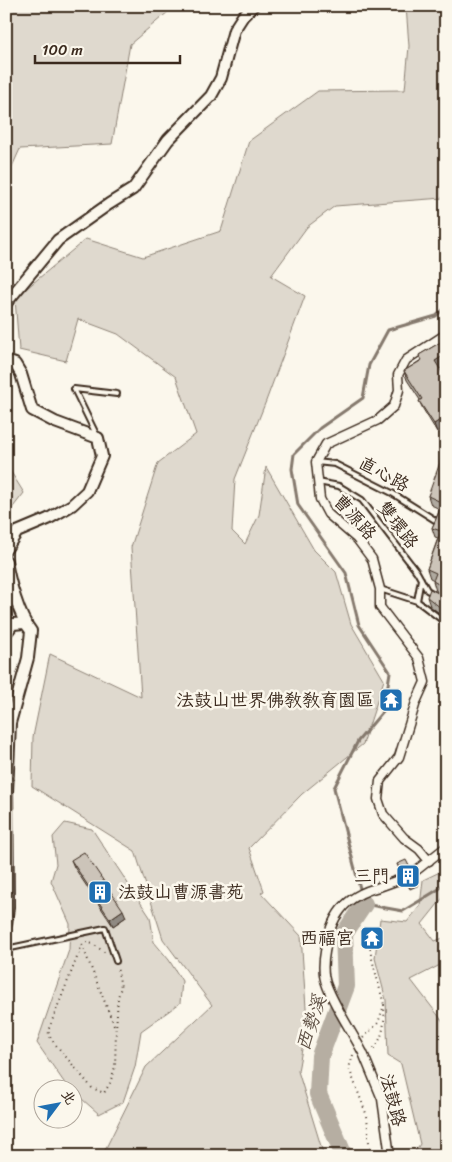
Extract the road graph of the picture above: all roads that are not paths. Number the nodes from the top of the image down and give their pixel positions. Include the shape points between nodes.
1 (253, 6) edge
2 (6, 303) edge
3 (446, 334) edge
4 (6, 361) edge
5 (117, 394) dead end
6 (98, 438) junction
7 (316, 462) junction
8 (318, 482) junction
9 (435, 520) edge
10 (6, 549) edge
11 (6, 561) edge
12 (421, 579) junction
13 (380, 589) junction
14 (440, 596) edge
15 (417, 601) junction
16 (446, 622) edge
17 (24, 623) junction
18 (6, 633) edge
19 (446, 846) edge
20 (429, 860) junction
21 (413, 873) dead end
22 (404, 878) dead end
23 (6, 924) edge
24 (6, 949) edge
25 (116, 961) road end
26 (390, 1156) edge

1 - 2 street via 234,30 221,78 210,96 168,140 133,188 58,240
3 - 7 street via 406,360 398,375 399,390 394,406 378,420 326,444
4 - 6 street via 15,364 21,374 32,410
5 - 6 lane via 74,389
6 - 10 street via 102,456 87,491 56,515 17,532
7 - 8 street, 曹源路
7 - 9 lane, 直心路 via 335,464 392,493
8 - 12 lane, 雙環路 via 339,486 362,500
8 - 13 street, 曹源路 via 320,499 328,514 357,539 372,559
11 - 17 street
12 - 14 lane, 雙環路 via 427,590
12 - 15 lane
13 - 15 lane
13 - 20 street, 曹源路 via 380,607 419,658 424,682 399,757 380,781 378,799 383,814
15 - 16 lane
17 - 18 street via 14,624
17 - 23 street via 31,631 31,640 10,723 6,793
19 - 20 street
20 - 21 street
22 - 26 street, 法鼓路, bridge via 362,891 344,905 334,918 326,940 322,967 326,985 363,1053 382,1099
24 - 25 lane via 105,928

